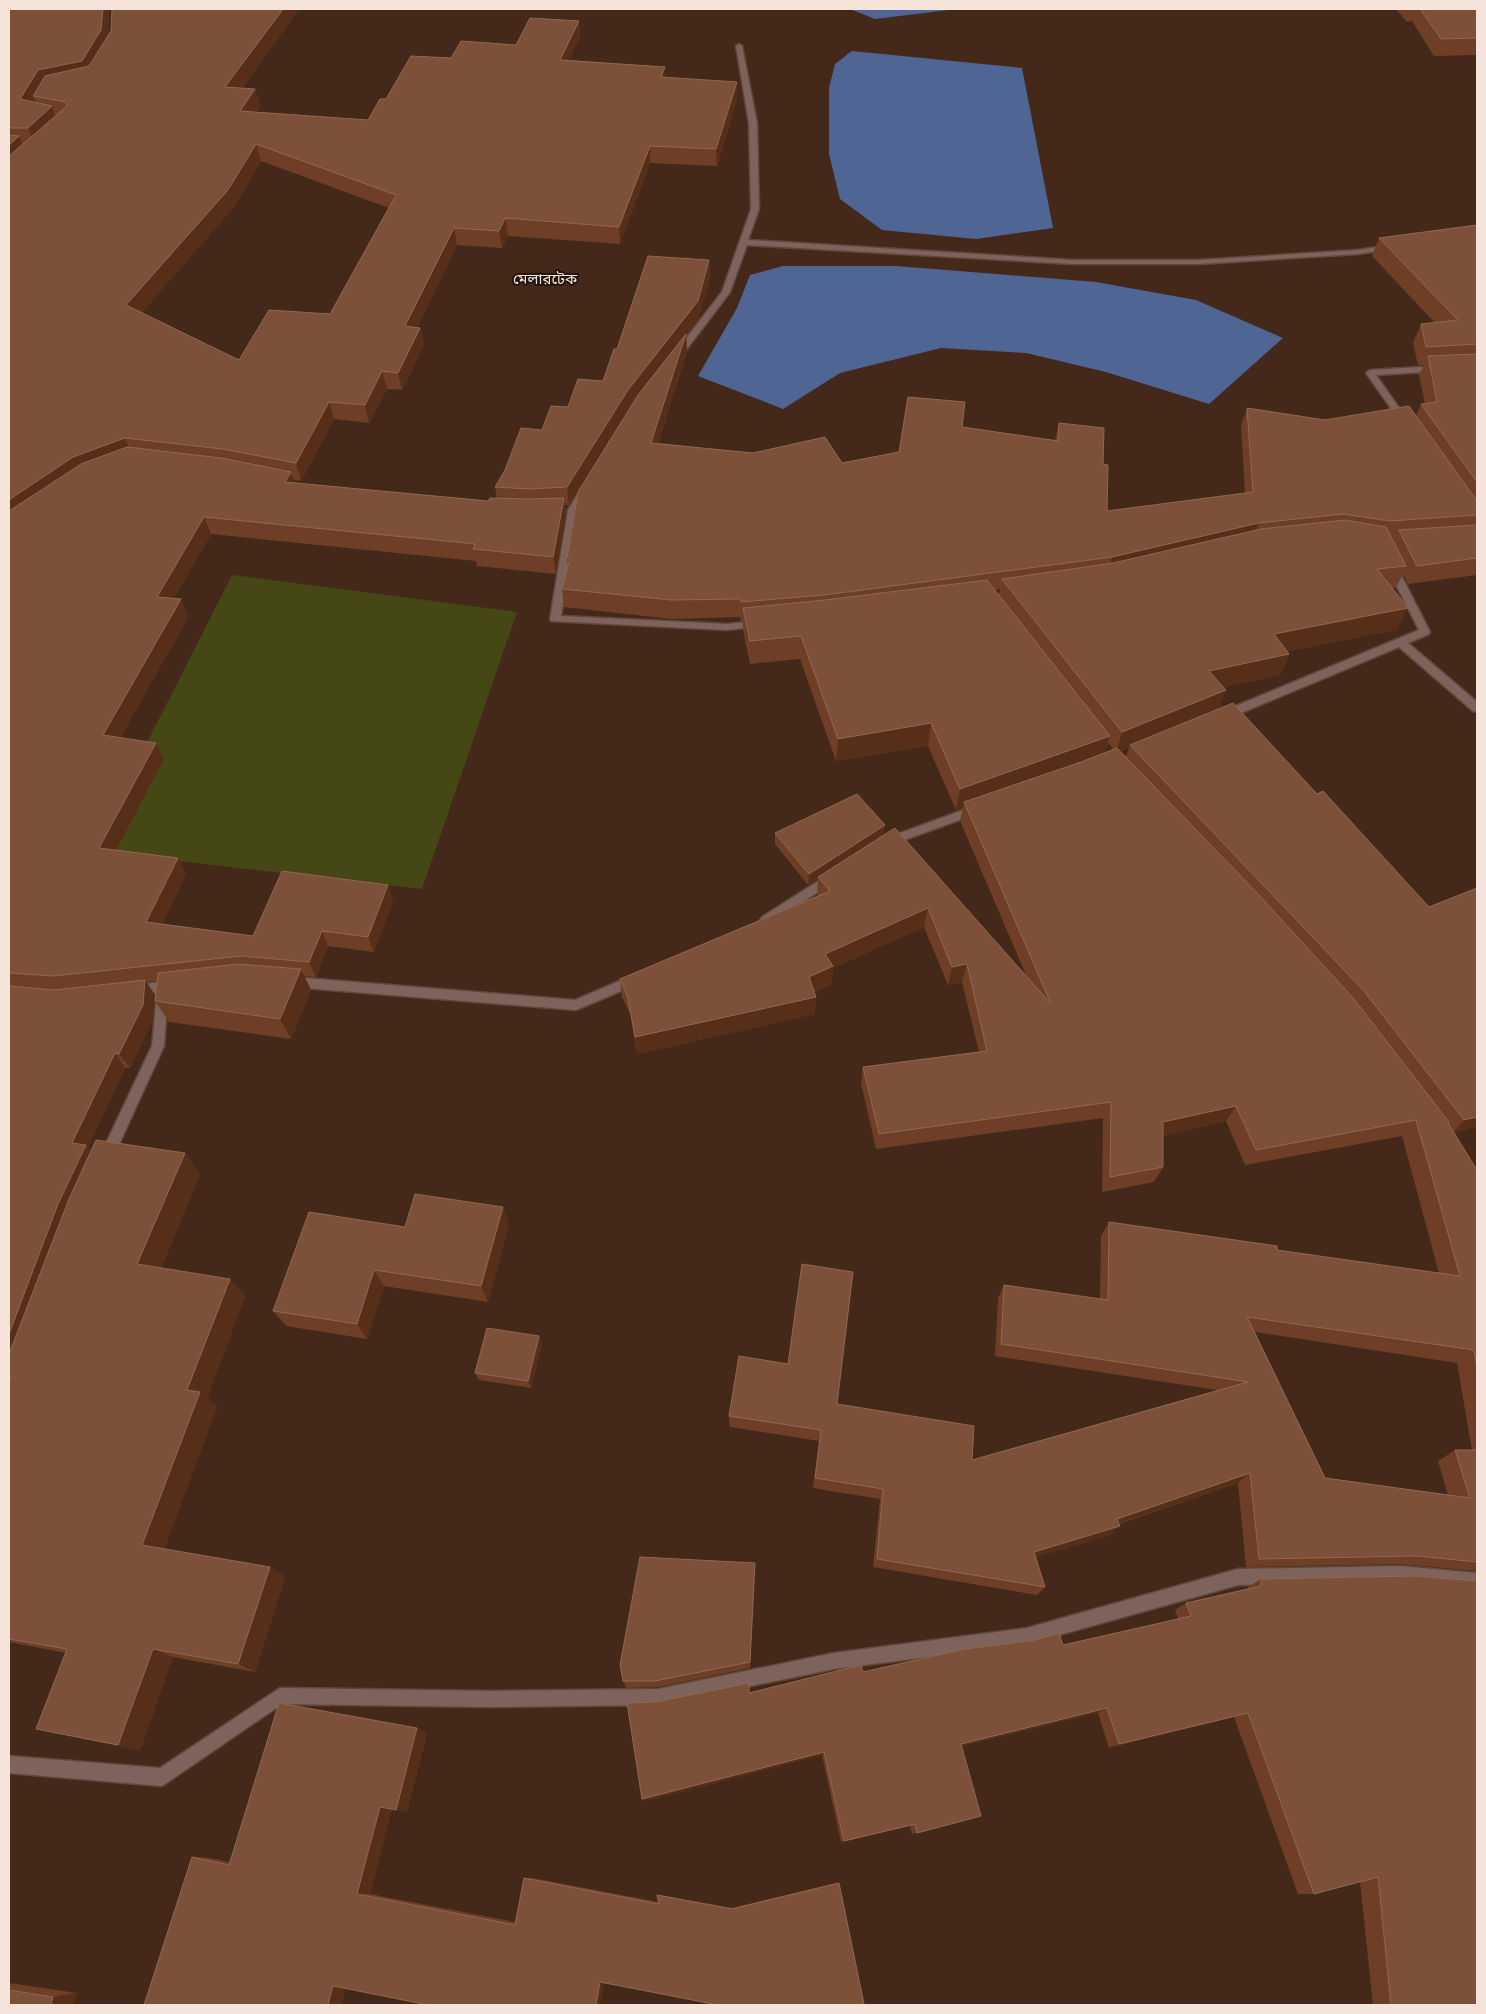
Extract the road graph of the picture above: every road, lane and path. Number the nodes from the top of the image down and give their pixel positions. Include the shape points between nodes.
1 (739, 46) dead end
2 (744, 242) junction
3 (1395, 247) edge
4 (668, 367) edge
5 (1448, 368) edge
6 (1410, 428) edge
7 (588, 485) edge
8 (1386, 553) edge
9 (766, 624) edge
10 (1400, 642) junction
11 (1477, 708) edge
12 (1212, 720) edge
13 (987, 806) edge
14 (877, 849) edge
15 (845, 870) edge
16 (755, 927) edge
17 (648, 974) edge
18 (278, 980) edge
19 (182, 985) edge
20 (164, 987) junction
21 (124, 991) edge
22 (100, 1172) edge
23 (1477, 1581) edge
24 (9, 1766) edge

1 - 2 street via 753,123 755,209
2 - 3 street via 1073,262 1199,262
2 - 4 street via 726,292
5 - 6 street via 1370,373
7 - 9 street via 568,510 555,619 727,627
8 - 10 street via 1425,632
10 - 11 street
10 - 12 street
13 - 14 street via 893,838
15 - 16 street
17 - 18 street via 576,1005
19 - 20 street
20 - 21 street
20 - 22 street via 158,1046
23 - 24 street via 1400,1574 1238,1577 1027,1636 834,1661 658,1698 280,1696 162,1777

